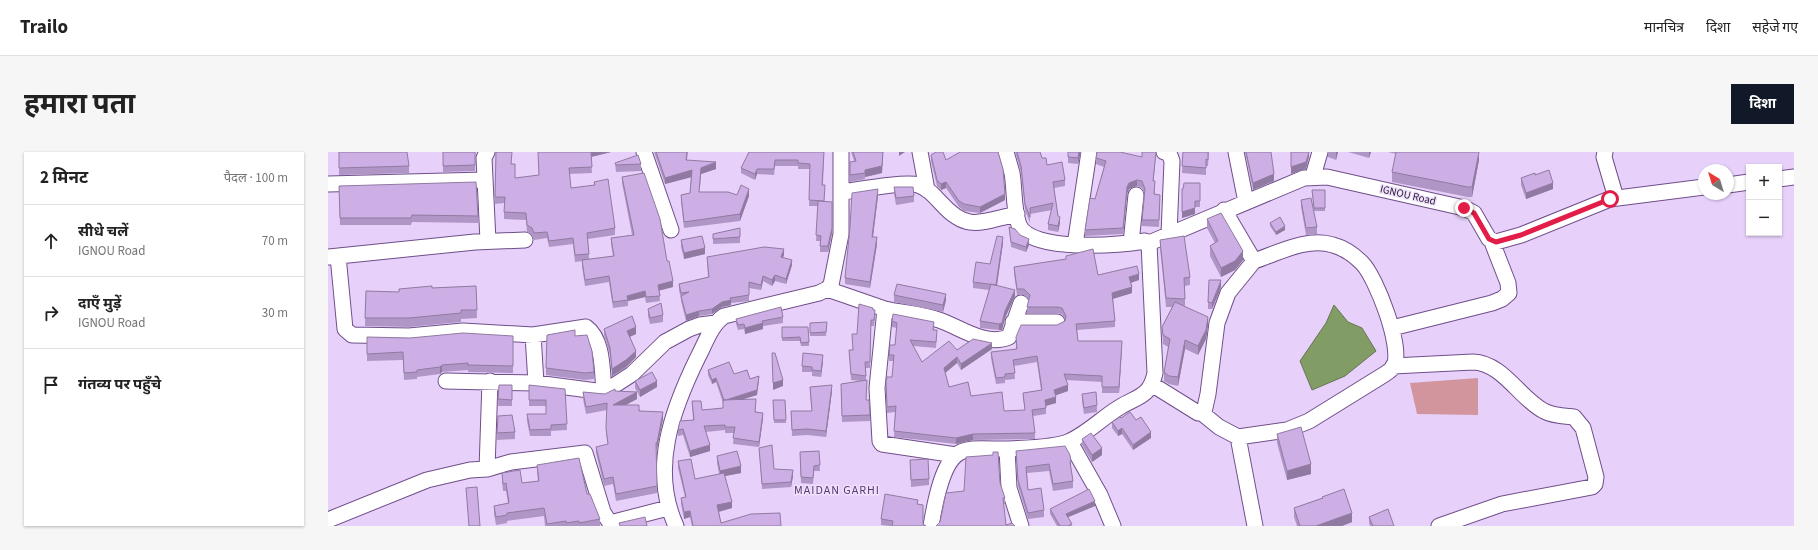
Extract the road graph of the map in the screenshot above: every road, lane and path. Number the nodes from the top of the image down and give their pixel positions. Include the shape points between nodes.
1 (487, 152) edge
2 (644, 152) edge
3 (841, 152) edge
4 (920, 152) edge
5 (1006, 152) edge
6 (1088, 152) edge
7 (1164, 152) edge
8 (1236, 152) edge
9 (1320, 152) edge
10 (1605, 152) edge
11 (1313, 176) junction
12 (1794, 177) edge
13 (1782, 179) edge
14 (485, 180) junction
15 (1746, 182) edge
16 (328, 184) edge
17 (1734, 184) edge
18 (1698, 188) edge
19 (927, 190) junction
20 (842, 192) junction
21 (1136, 195) dead end
22 (1616, 198) junction
23 (1246, 202) junction
24 (1224, 210) junction
25 (1016, 214) junction
26 (670, 230) dead end
27 (1170, 234) junction
28 (525, 240) dead end
29 (488, 241) junction
30 (1492, 242) junction
31 (1131, 243) junction
32 (1149, 243) junction
33 (1075, 245) junction
34 (333, 256) edge
35 (1254, 262) junction
36 (827, 289) junction
37 (1021, 303) dead end
38 (885, 309) junction
39 (1013, 322) junction
40 (1057, 322) dead end
41 (716, 323) junction
42 (1392, 328) junction
43 (533, 335) junction
44 (1393, 366) junction
45 (446, 381) dead end
46 (490, 381) junction
47 (536, 383) junction
48 (1153, 385) junction
49 (604, 392) junction
50 (1203, 414) junction
51 (1238, 437) junction
52 (1070, 442) junction
53 (1007, 449) junction
54 (956, 455) junction
55 (487, 469) junction
56 (668, 508) junction
57 (328, 520) edge
58 (676, 526) edge
59 (931, 526) edge
60 (1021, 526) edge
61 (1112, 526) edge
62 (1255, 526) edge
63 (1439, 526) edge

1 - 14 street via 484,158
2 - 26 street
3 - 20 street
4 - 19 street
5 - 25 street via 1012,173
6 - 33 street
7 - 27 street via 1169,153 1172,161
8 - 23 street
9 - 11 street
10 - 22 street via 1604,157
11 - 23 street, IGNOU Road
11 - 30 street, IGNOU Road via 1334,178 1464,208 1474,213
12 - 13 street
14 - 16 street
14 - 29 street
15 - 17 street
18 - 22 street
19 - 20 street via 913,184
19 - 25 street via 932,192 956,218 964,222 972,224
20 - 36 street via 841,234 833,278
21 - 31 street
22 - 30 street via 1513,238
23 - 24 street, IGNOU Road
24 - 27 street, IGNOU Road
24 - 35 street
25 - 33 street via 1024,232 1046,241
27 - 32 street, IGNOU Road
28 - 29 street
29 - 34 street
30 - 42 street, IGNOU Road via 1508,283 1509,293 1506,296 1492,303
31 - 32 street
31 - 33 street
32 - 48 street via 1155,373
34 - 43 street via 345,329 352,335 409,336 463,331
35 - 42 street via 1301,245 1326,244 1347,251 1370,273
35 - 50 street via 1228,293 1218,323
36 - 38 street
36 - 41 street via 728,314
37 - 39 street
38 - 39 street via 939,320 989,339 1003,340 1009,337
38 - 54 street via 878,388 880,441 882,444
39 - 40 street
41 - 49 street via 689,329 665,342 632,374
41 - 56 street via 686,382 674,415 664,468 664,494
42 - 44 street via 1395,356
43 - 47 street
43 - 49 street via 586,327 590,329 597,340
44 - 51 street via 1385,374 1299,425 1268,434
44 - 63 street via 1482,363 1495,370 1538,408 1553,414 1574,417 1583,428 1596,477 1592,487 1502,504
45 - 46 street
46 - 47 street
46 - 55 street
47 - 49 street
48 - 50 street
48 - 52 street via 1144,394 1121,406
50 - 51 street via 1219,427
51 - 62 street
52 - 53 street via 1055,446
52 - 61 street via 1100,495
53 - 54 street via 972,449
53 - 60 street via 1009,488
54 - 59 street via 940,484
55 - 56 street via 511,462 585,453 603,512 610,523
55 - 57 street via 470,470 427,480
56 - 58 street

